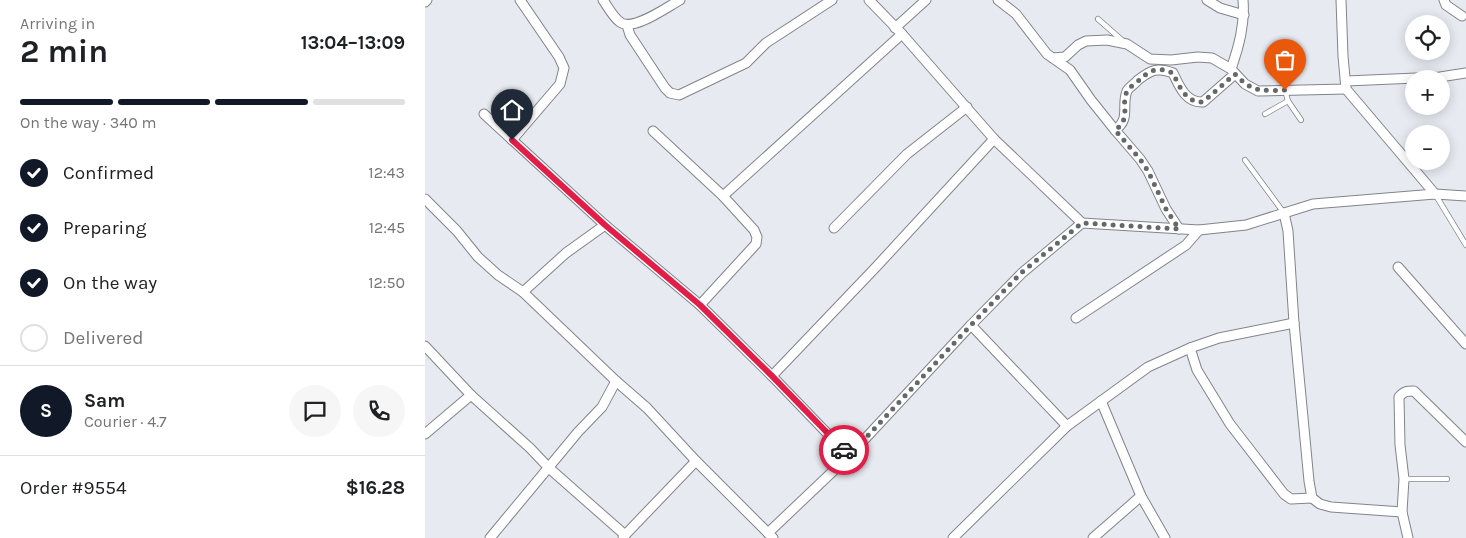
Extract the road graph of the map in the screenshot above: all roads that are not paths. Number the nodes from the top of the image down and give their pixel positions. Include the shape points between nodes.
1 (520, 0) edge
2 (603, 0) edge
3 (680, 0) edge
4 (833, 0) edge
5 (869, 0) edge
6 (926, 0) edge
7 (998, 0) edge
8 (1207, 0) edge
9 (1243, 0) edge
10 (1341, 0) edge
11 (1444, 0) edge
12 (1244, 15) junction
13 (1462, 16) dead end
14 (1098, 19) dead end
15 (627, 25) junction
16 (898, 31) junction
17 (1127, 44) junction
18 (1053, 58) junction
19 (1233, 71) junction
20 (1466, 74) edge
21 (1346, 85) junction
22 (1285, 90) junction
23 (1288, 101) junction
24 (967, 107) junction
25 (484, 114) dead end
26 (1265, 114) dead end
27 (1301, 120) dead end
28 (1115, 130) junction
29 (653, 131) dead end
30 (512, 140) junction
31 (994, 140) junction
32 (1245, 160) dead end
33 (1435, 194) junction
34 (723, 196) junction
35 (1466, 196) edge
36 (425, 198) edge
37 (1284, 213) junction
38 (1082, 223) junction
39 (605, 225) junction
40 (834, 228) dead end
41 (1179, 229) junction
42 (1199, 230) junction
43 (1466, 245) edge
44 (1398, 268) dead end
45 (523, 292) junction
46 (700, 305) junction
47 (1076, 318) dead end
48 (1294, 323) junction
49 (971, 325) junction
50 (1466, 344) edge
51 (425, 346) edge
52 (1190, 348) junction
53 (772, 376) junction
54 (616, 381) junction
55 (471, 395) junction
56 (1101, 401) junction
57 (1067, 426) junction
58 (425, 434) edge
59 (1466, 442) edge
60 (849, 456) junction
61 (696, 461) junction
62 (549, 468) junction
63 (1404, 479) junction
64 (1447, 479) dead end
65 (1141, 496) junction
66 (1312, 498) junction
67 (1402, 512) junction
68 (771, 535) edge
69 (624, 536) edge
70 (490, 538) edge
71 (953, 538) edge
72 (1093, 538) edge
73 (1165, 538) edge
74 (1408, 538) edge

1 - 30 street via 564,68 560,84
2 - 15 street via 617,21
3 - 15 street
4 - 15 street via 766,43 746,64 679,95 665,88 630,35
5 - 16 street
6 - 16 street
7 - 18 street via 1016,14
8 - 12 street
9 - 12 street
10 - 21 street
11 - 13 street
12 - 19 street
14 - 17 lane
16 - 24 street
16 - 34 street
17 - 18 street via 1107,40 1086,41 1065,57
17 - 19 street via 1151,59 1212,58
18 - 28 street via 1071,70
19 - 22 street via 1245,84 1258,91
19 - 28 street via 1203,102 1189,99 1173,73 1163,69 1149,71 1128,90 1124,119
20 - 21 street
21 - 22 street
21 - 33 street
22 - 23 lane
23 - 26 lane
23 - 27 lane
24 - 31 street
24 - 40 street via 907,154
25 - 30 street
28 - 41 street via 1148,171
29 - 34 street
30 - 39 street
31 - 38 street
31 - 53 street
32 - 37 lane
33 - 35 street
33 - 37 street via 1313,204
33 - 43 lane
34 - 46 street via 754,230 756,244
36 - 45 street via 478,257
37 - 42 street via 1247,225
37 - 48 street
38 - 41 street
38 - 49 street via 1021,273
39 - 45 street via 566,253
39 - 46 street
41 - 42 street
42 - 47 street via 1186,245
44 - 50 street
45 - 54 street
46 - 53 street
48 - 52 street via 1219,338
48 - 66 street
49 - 57 street
49 - 60 street
51 - 55 street
52 - 56 street via 1148,367
52 - 66 street via 1197,370 1230,424 1284,494 1291,499
53 - 60 street
54 - 61 street via 647,408
54 - 62 street via 602,407
55 - 58 street
55 - 62 street
56 - 57 street
56 - 65 street
57 - 71 street
59 - 63 street via 1415,392 1403,393 1399,397
60 - 68 street
61 - 68 street
61 - 69 street
62 - 69 street
62 - 70 street
63 - 64 lane
63 - 67 street
65 - 72 street
65 - 73 street
66 - 67 street via 1331,507
67 - 74 street

